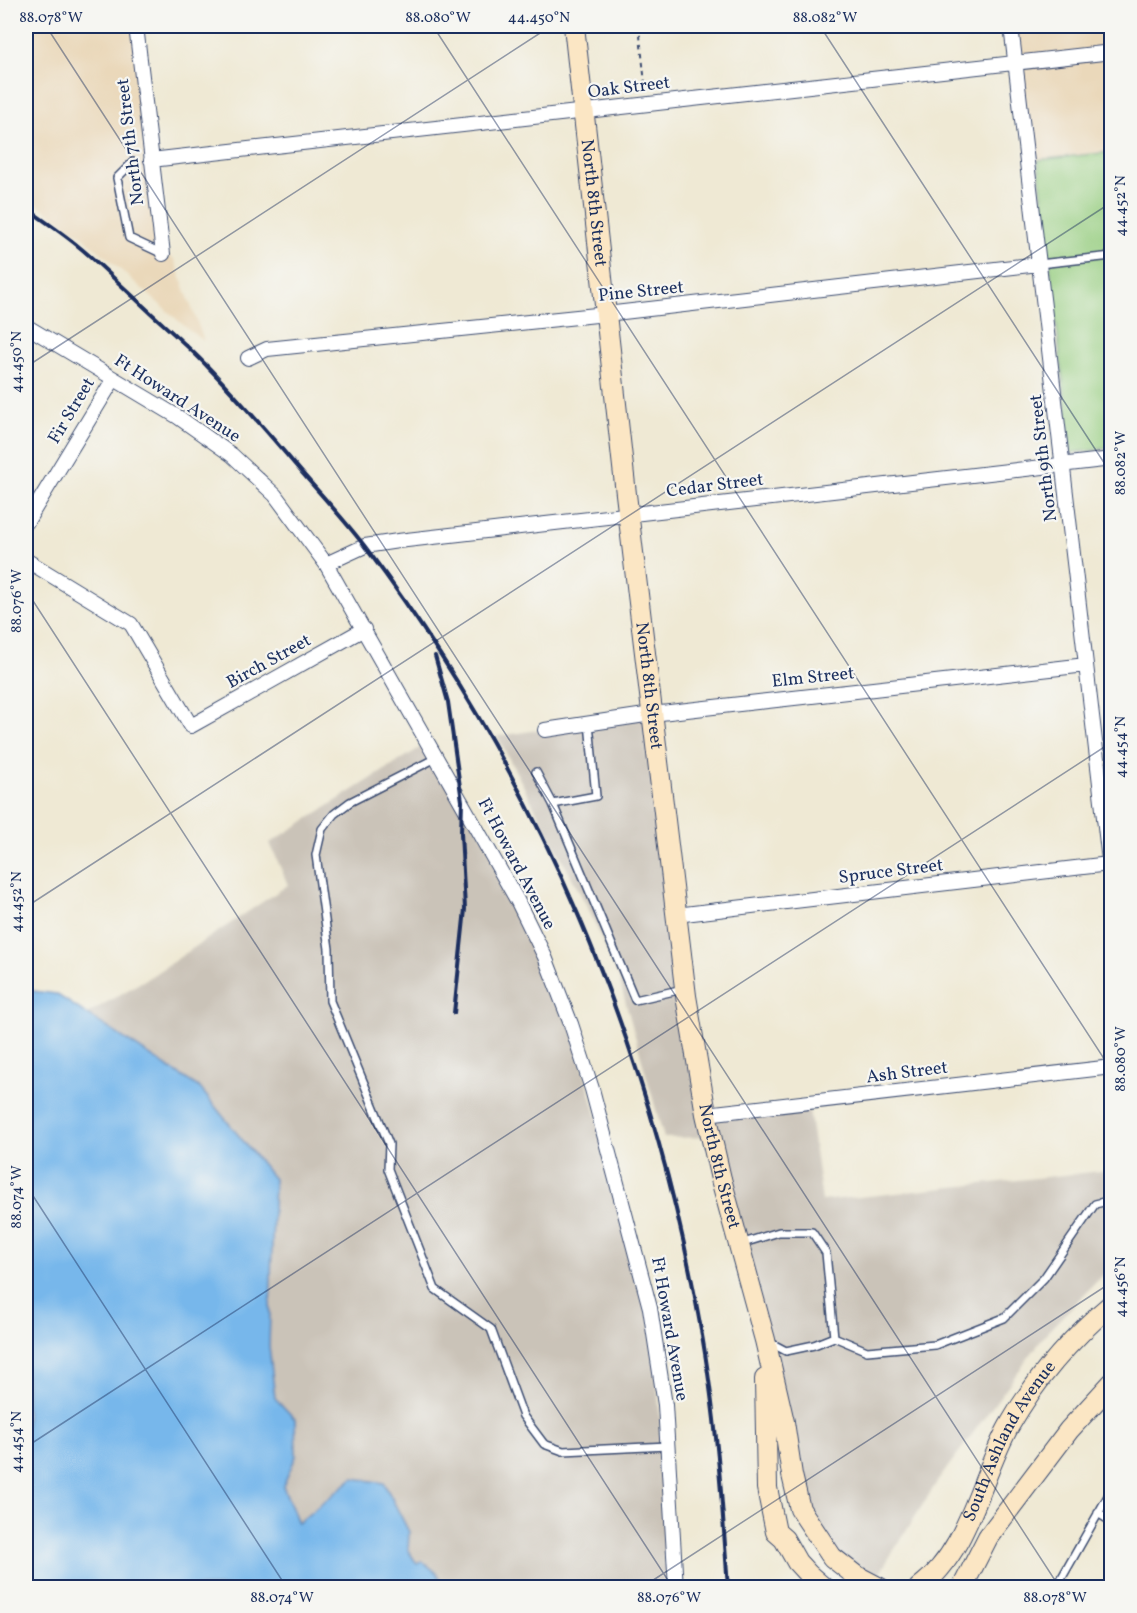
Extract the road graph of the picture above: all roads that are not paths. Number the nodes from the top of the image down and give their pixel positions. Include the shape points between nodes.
1 (136, 26) edge
2 (574, 26) edge
3 (1011, 26) edge
4 (1112, 52) edge
5 (1016, 62) junction
6 (583, 112) junction
7 (151, 160) junction
8 (133, 162) dead end
9 (163, 254) joint
10 (1112, 256) edge
11 (1039, 264) junction
12 (606, 314) junction
13 (26, 326) edge
14 (248, 358) dead end
15 (113, 380) junction
16 (1112, 459) edge
17 (1062, 464) junction
18 (628, 515) junction
19 (26, 523) edge
20 (26, 560) edge
21 (326, 564) junction
22 (364, 629) junction
23 (1086, 665) junction
24 (652, 714) junction
25 (589, 723) junction
26 (545, 730) dead end
27 (438, 758) junction
28 (536, 772) dead end
29 (553, 804) junction
30 (1109, 864) junction
31 (1112, 886) edge
32 (676, 915) junction
33 (685, 988) junction
34 (1112, 1067) edge
35 (706, 1114) junction
36 (1112, 1200) edge
37 (739, 1244) junction
38 (1112, 1304) edge
39 (834, 1337) junction
40 (765, 1340) junction
41 (1112, 1383) edge
42 (668, 1446) junction
43 (1112, 1489) edge
44 (1098, 1513) junction
45 (1112, 1521) edge
46 (776, 1532) junction
47 (676, 1587) edge
48 (804, 1587) edge
49 (824, 1587) edge
50 (880, 1587) edge
51 (919, 1587) edge
52 (962, 1587) edge
53 (1056, 1587) edge

1 - 7 street, North 7th Street
2 - 6 main road, North 8th Street
3 - 5 street, North 9th Street
4 - 5 street, Oak Street
5 - 6 street, Oak Street
5 - 11 street, North 9th Street
6 - 7 street, Oak Street
6 - 12 main road, North 8th Street
7 - 9 street, North 7th Street
8 - 9 lane via 117,177 129,238
10 - 11 lane
11 - 12 street, Pine Street
11 - 17 street, North 9th Street
12 - 14 street, Pine Street via 267,349
12 - 18 main road, North 8th Street
13 - 15 street, Ft Howard Avenue
15 - 19 street, Fir Street
15 - 21 street, Ft Howard Avenue via 178,417 232,455 275,495
16 - 17 street, Cedar Street
17 - 18 street, Cedar Street
17 - 23 street, North 9th Street
18 - 21 street, Cedar Street via 364,546
18 - 24 main road, North 8th Street
20 - 22 street, Birch Street via 131,624 191,726
21 - 22 street, Ft Howard Avenue
22 - 27 street, Ft Howard Avenue
23 - 24 street, Elm Street
23 - 30 street, North 9th Street
24 - 25 street, Elm Street
24 - 32 main road, North 8th Street
25 - 26 street, Elm Street
25 - 29 lane via 596,796
27 - 42 street, Ft Howard Avenue via 517,900 571,1024 650,1308
27 - 42 lane via 350,802 322,829 316,855 329,949 330,1001 389,1144 388,1169 435,1289 491,1329 523,1416 544,1444 563,1451
28 - 29 lane
29 - 33 lane via 635,1000
30 - 31 street, North 9th Street
30 - 32 street, Spruce Street
32 - 33 main road, North 8th Street
33 - 35 main road, North 8th Street
34 - 35 street, Ash Street
35 - 37 main road, North 8th Street
36 - 39 lane via 1095,1204 1044,1278 1004,1318 935,1345 867,1351
37 - 39 lane via 780,1232 812,1232 826,1253
37 - 40 main road, North 8th Street
38 - 51 main road, South Ashland Avenue via 1049,1367 1009,1426 950,1554 935,1575
39 - 40 lane via 814,1346 786,1351
40 - 46 main road, North 8th Street via 767,1488
40 - 50 main road, North 8th Street via 800,1509 832,1557 855,1575
41 - 52 main road, South Ashland Avenue via 1069,1430 995,1528
42 - 47 street, Ft Howard Avenue
43 - 44 lane
44 - 45 lane
44 - 53 lane
46 - 48 main road via 777,1545
46 - 49 main road, North 8th Street via 808,1575

